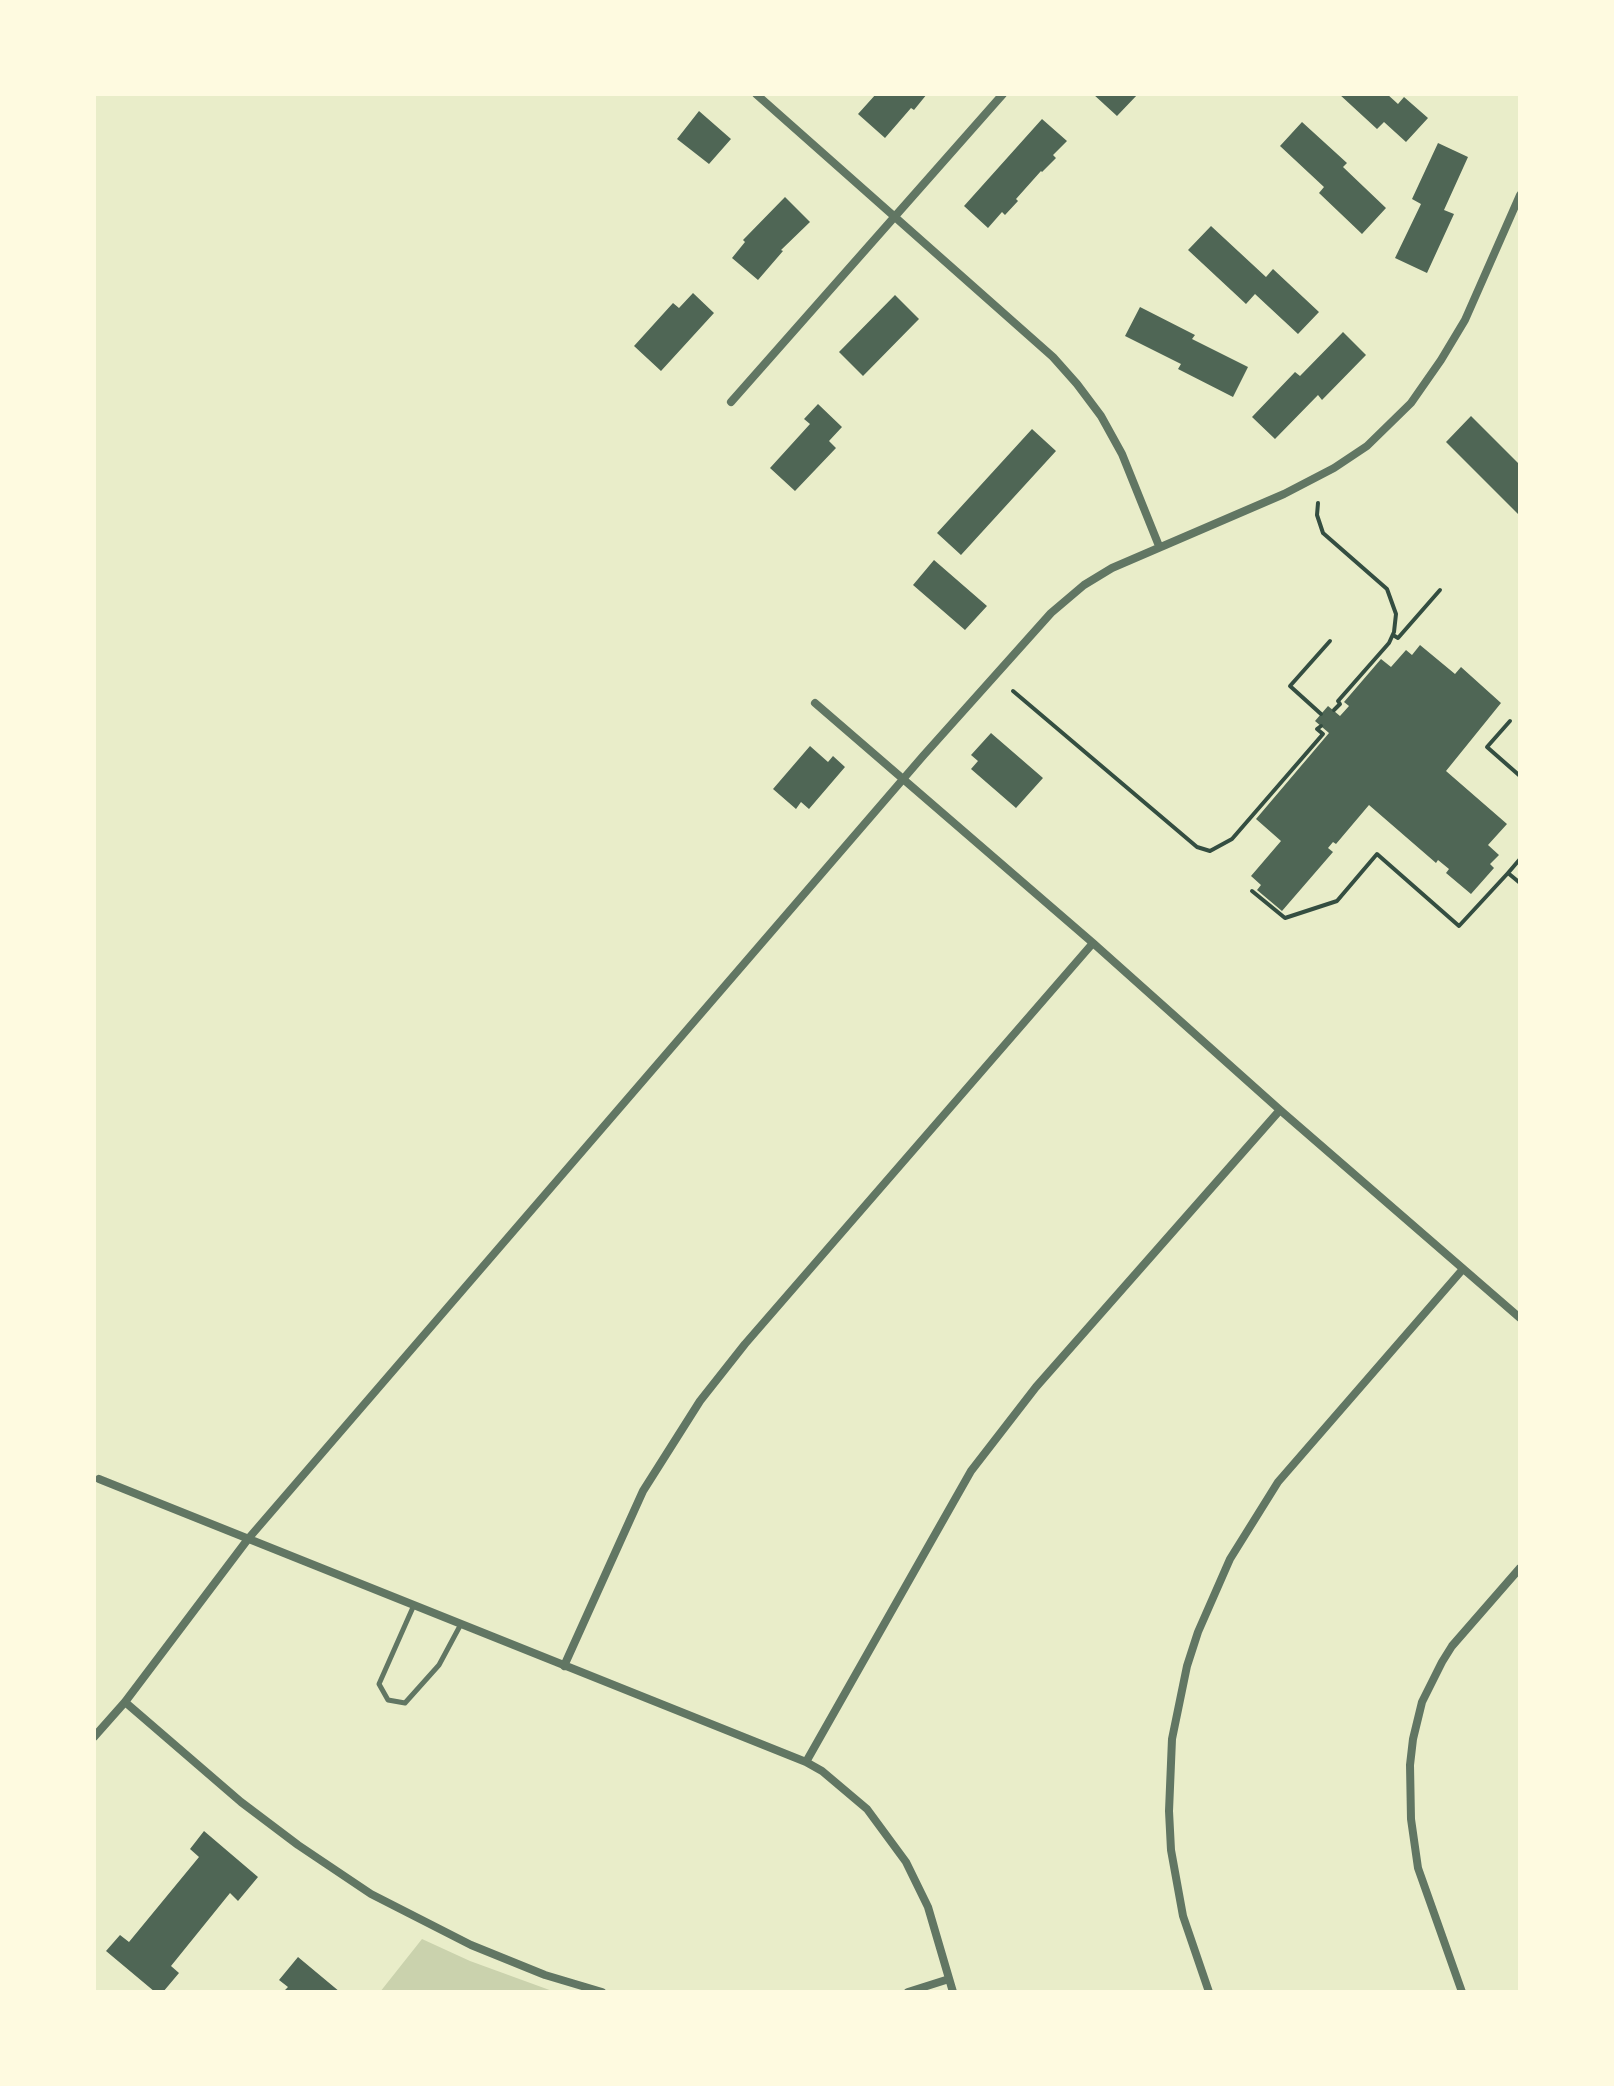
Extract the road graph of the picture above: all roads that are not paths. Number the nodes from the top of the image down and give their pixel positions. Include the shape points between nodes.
1 (756, 94) edge
2 (1003, 94) edge
3 (1520, 195) edge
4 (894, 217) junction
5 (731, 402) dead end
6 (1159, 546) junction
7 (815, 703) dead end
8 (904, 780) junction
9 (1093, 943) junction
10 (1280, 1110) junction
11 (1463, 1269) junction
12 (1520, 1318) edge
13 (99, 1479) dead end
14 (248, 1539) junction
15 (1520, 1568) edge
16 (414, 1605) junction
17 (461, 1623) junction
18 (564, 1666) junction
19 (125, 1702) junction
20 (94, 1737) edge
21 (806, 1762) junction
22 (949, 1979) junction
23 (602, 1992) edge
24 (908, 1992) edge
25 (953, 1992) edge
26 (1209, 1992) edge
27 (1462, 1992) edge

1 - 4 street
2 - 4 street
3 - 6 street via 1472,306 1411,403 1349,459 1307,484
4 - 5 street
4 - 6 street via 1077,384 1122,454
6 - 8 street via 1112,568 1060,605
7 - 8 street
8 - 9 street
8 - 14 street
9 - 10 street
9 - 18 street via 693,1410 643,1491
10 - 11 street
10 - 21 street via 1036,1387 971,1471
11 - 12 street
11 - 26 street via 1278,1482 1230,1559 1198,1632 1172,1739 1169,1811 1183,1916
13 - 14 street
14 - 16 street
14 - 19 street
15 - 27 street via 1452,1646 1422,1702 1413,1739 1415,1857
16 - 17 street
16 - 17 lane via 379,1684 388,1700 405,1703 439,1665
17 - 18 street
18 - 21 street
19 - 20 street
19 - 23 street via 241,1802 371,1894 471,1945
21 - 22 street via 852,1794 895,1845 922,1893
22 - 24 street
22 - 25 street

